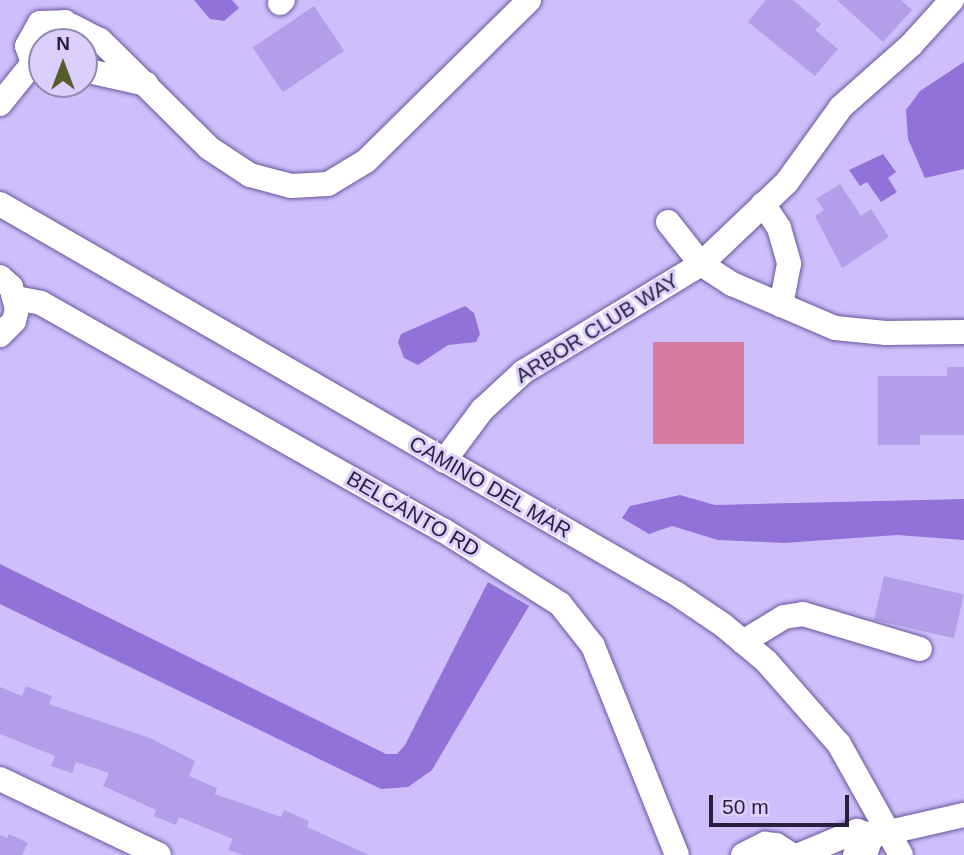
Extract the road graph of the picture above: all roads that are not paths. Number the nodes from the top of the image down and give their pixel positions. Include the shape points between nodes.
1 (529, 0) edge
2 (952, 0) edge
3 (35, 28) edge
4 (65, 28) edge
5 (98, 39) edge
6 (98, 73) edge
7 (28, 75) edge
8 (150, 85) junction
9 (0, 104) edge
10 (0, 204) edge
11 (764, 204) junction
12 (668, 222) dead end
13 (701, 264) junction
14 (0, 277) edge
15 (16, 298) junction
16 (781, 305) junction
17 (964, 332) edge
18 (0, 335) edge
19 (444, 461) junction
20 (743, 642) junction
21 (920, 649) dead end
22 (0, 779) edge
23 (964, 815) edge
24 (881, 832) junction
25 (159, 855) edge
26 (677, 855) edge
27 (743, 855) edge
28 (792, 855) edge
29 (799, 855) edge
30 (855, 855) edge
31 (901, 855) edge

1 - 8 street via 366,161 328,184 291,186 250,175 209,148
2 - 11 street, ARBOR CLUB WAY via 911,45 841,107 787,182
3 - 4 street via 48,20
5 - 8 street
6 - 8 street
7 - 9 street
10 - 19 street, CAMINO DEL MAR
11 - 13 street, ARBOR CLUB WAY
11 - 16 street via 779,228 789,264
12 - 13 street
13 - 16 street, ARBOR CLUB WAY via 732,284
13 - 19 street, ARBOR CLUB WAY via 523,372 482,410
14 - 15 street
15 - 18 street via 14,321
15 - 26 street, BELCANTO RD via 41,303 443,530 560,604 593,646
16 - 17 street, ARBOR CLUB WAY via 843,329 886,334
19 - 20 street, CAMINO DEL MAR via 677,594
20 - 21 street via 784,617 803,614
20 - 24 street, CAMINO DEL MAR via 804,701 839,744
22 - 25 street
23 - 24 street
24 - 29 street via 857,831
24 - 30 street via 866,851
24 - 31 street, CAMINO DEL MAR
27 - 28 street via 765,844

